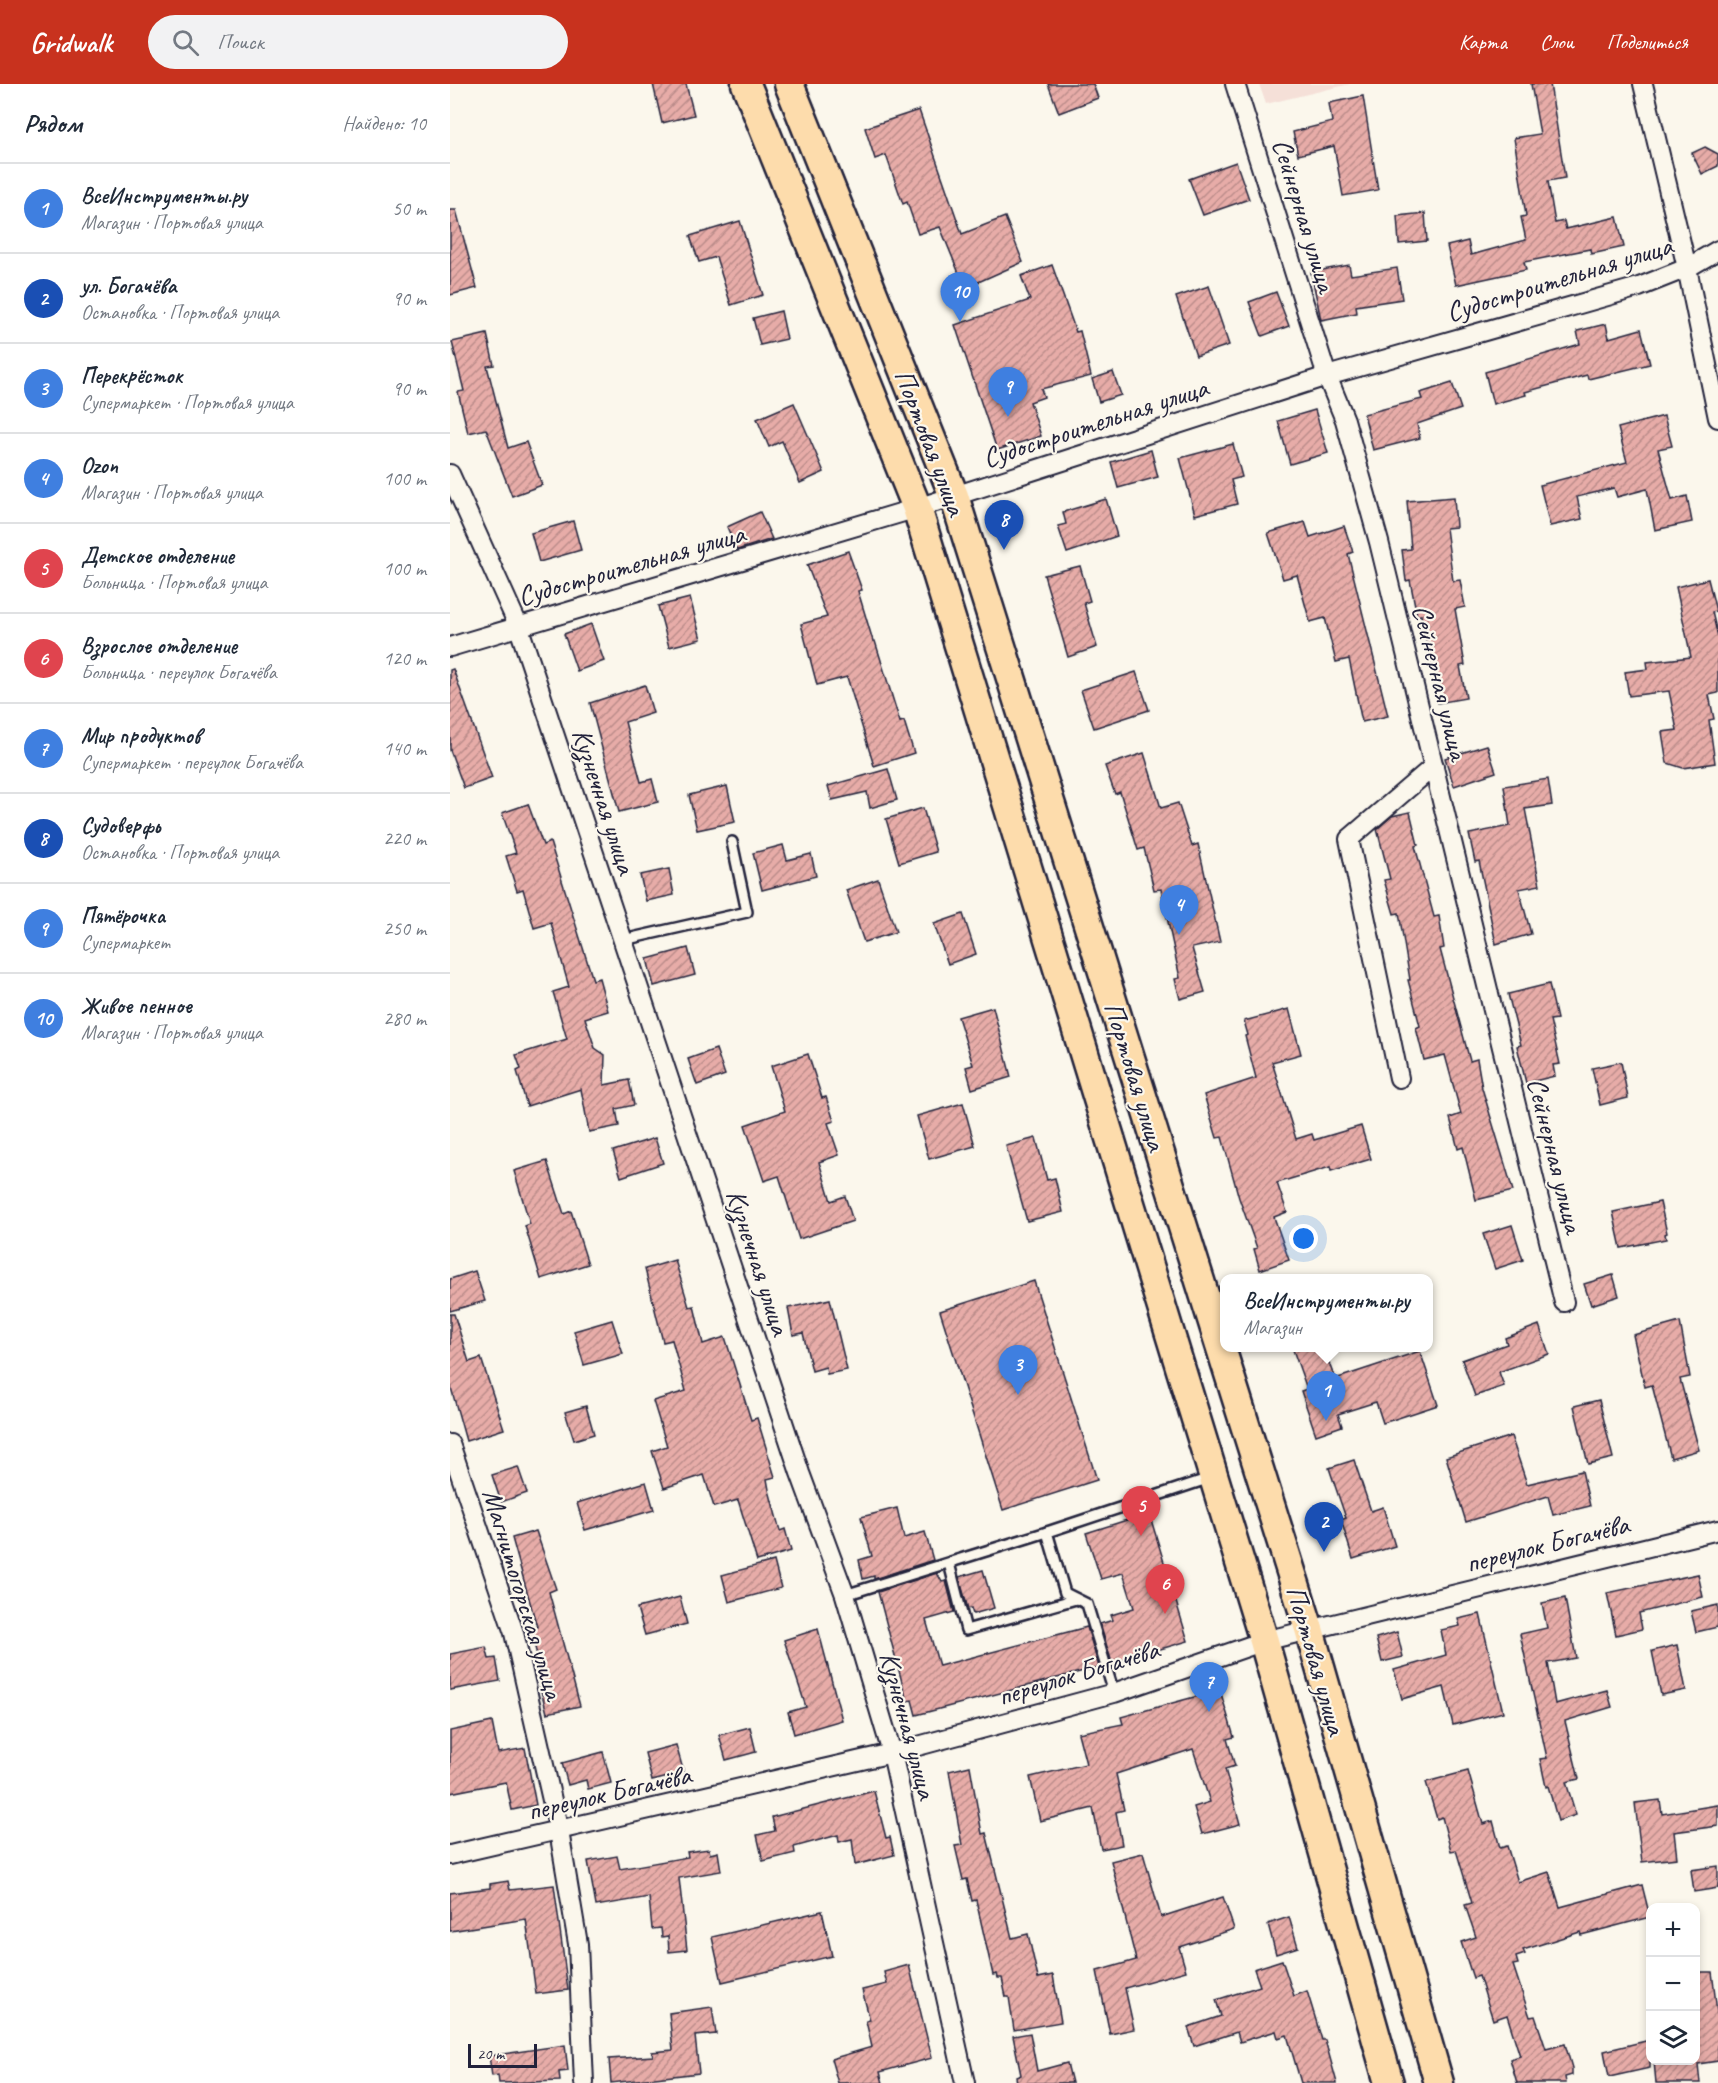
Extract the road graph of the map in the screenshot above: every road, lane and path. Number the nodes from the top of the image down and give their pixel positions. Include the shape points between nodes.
1 (746, 84) edge
2 (789, 84) edge
3 (1235, 84) edge
4 (1643, 84) edge
5 (1718, 250) edge
6 (1687, 268) junction
7 (1327, 376) junction
8 (1718, 418) edge
9 (450, 474) edge
10 (954, 496) junction
11 (917, 508) junction
12 (518, 625) junction
13 (450, 647) edge
14 (1434, 766) junction
15 (732, 842) dead end
16 (623, 940) junction
17 (1399, 1078) dead end
18 (1564, 1302) dead end
19 (1220, 1345) edge
20 (1222, 1352) edge
21 (450, 1444) edge
22 (1214, 1477) junction
23 (1718, 1530) edge
24 (1047, 1532) junction
25 (948, 1563) junction
26 (845, 1595) junction
27 (1076, 1599) junction
28 (1309, 1629) junction
29 (1264, 1641) junction
30 (1114, 1693) junction
31 (892, 1754) junction
32 (559, 1831) junction
33 (450, 1855) edge
34 (584, 2083) edge
35 (965, 2083) edge
36 (1389, 2083) edge
37 (1439, 2083) edge

1 - 11 main road, Портовая улица
2 - 10 main road, Портовая улица
3 - 7 street, Сейнерная улица
4 - 6 street
5 - 6 street, Судостроительная улица
6 - 7 street, Судостроительная улица via 1639,287
6 - 8 street
7 - 10 street, Судостроительная улица
7 - 14 street, Сейнерная улица via 1345,420 1380,542
9 - 12 street, Кузнечная улица
10 - 11 street, Судостроительная улица
10 - 19 main road, Портовая улица
11 - 12 street, Судостроительная улица
11 - 22 main road, Портовая улица
12 - 13 street, Судостроительная улица
12 - 16 street, Кузнечная улица
14 - 17 street via 1349,839
14 - 18 street, Сейнерная улица
15 - 16 lane via 747,912
16 - 26 street, Кузнечная улица via 800,1473
20 - 28 main road, Портовая улица
21 - 32 street, Магнитогорская улица via 514,1633
22 - 24 lane
22 - 29 main road, Портовая улица
23 - 28 street, переулок Богачёва
24 - 25 lane
24 - 27 lane via 1065,1593
25 - 26 lane
25 - 27 lane via 966,1630
26 - 31 street, Кузнечная улица
27 - 30 lane via 1087,1604
28 - 29 street, переулок Богачёва
28 - 37 main road, Портовая улица
29 - 30 street, переулок Богачёва
29 - 36 main road, Портовая улица
30 - 31 street, переулок Богачёва
31 - 32 street, переулок Богачёва
31 - 35 street, Кузнечная улица
32 - 33 street, переулок Богачёва
32 - 34 street, Магнитогорская улица via 579,1944

